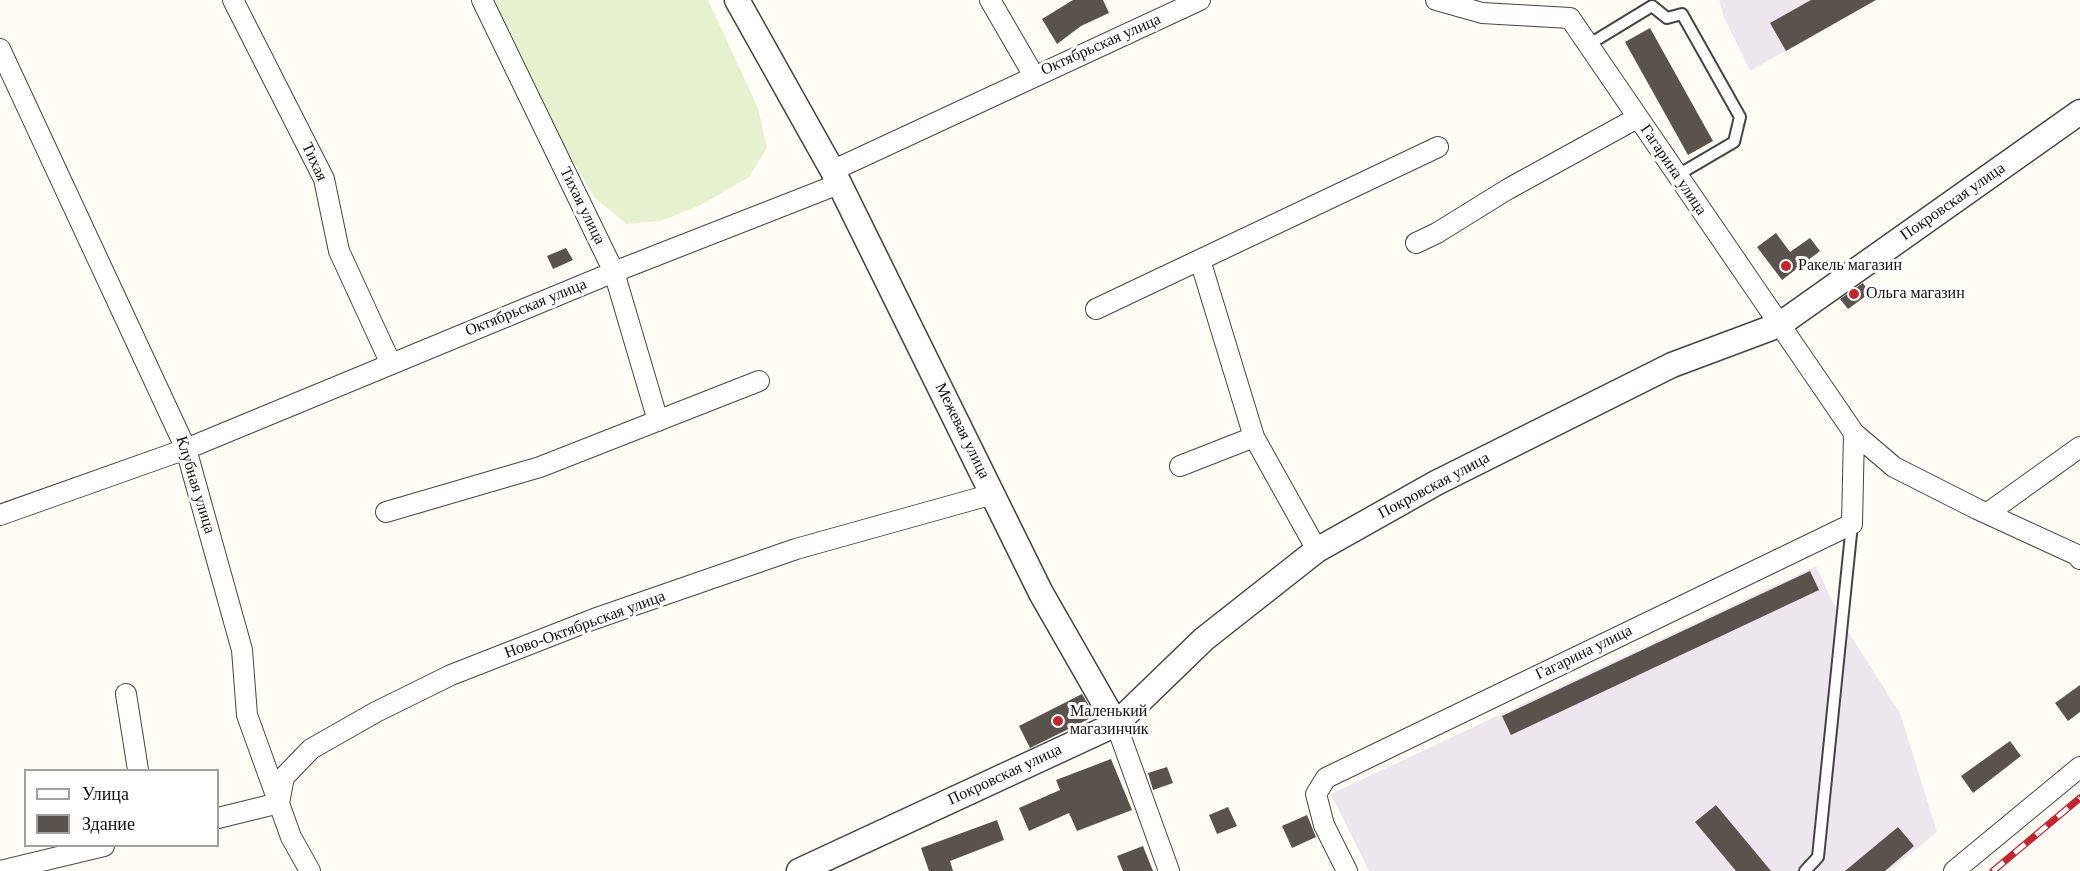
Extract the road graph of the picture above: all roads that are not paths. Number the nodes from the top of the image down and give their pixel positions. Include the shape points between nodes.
1 (233, 0) edge
2 (482, 0) edge
3 (737, 0) edge
4 (990, 0) edge
5 (1200, 0) edge
6 (1436, 0) edge
7 (1588, 45) junction
8 (0, 49) edge
9 (1034, 76) junction
10 (2080, 112) edge
11 (1637, 118) junction
12 (1438, 147) dead end
13 (835, 175) junction
14 (1676, 176) junction
15 (1416, 243) dead end
16 (1200, 260) junction
17 (614, 272) junction
18 (1096, 309) dead end
19 (1779, 325) junction
20 (391, 364) junction
21 (759, 381) dead end
22 (658, 421) junction
23 (1854, 433) junction
24 (1254, 437) junction
25 (2080, 447) edge
26 (186, 449) junction
27 (1180, 466) dead end
28 (993, 494) junction
29 (386, 512) dead end
30 (1988, 513) junction
31 (0, 515) edge
32 (1852, 524) junction
33 (1317, 550) junction
34 (2080, 559) edge
35 (126, 694) dead end
36 (1116, 724) junction
37 (2080, 767) edge
38 (138, 769) edge
39 (279, 803) junction
40 (219, 818) edge
41 (100, 847) edge
42 (0, 871) edge
43 (310, 871) edge
44 (799, 871) edge
45 (1169, 871) edge
46 (1347, 871) edge
47 (1805, 871) edge
48 (1954, 871) edge

1 - 20 street, Тихая via 324,179 339,251
2 - 17 street, Тихая улица
3 - 13 street, Межевая улица
4 - 9 street, Октябрьская улица
5 - 9 street, Октябрьская улица
6 - 7 street, Гагарина улица via 1482,13 1569,18
7 - 11 street, Гагарина улица
7 - 14 lane via 1652,6 1667,18 1683,14 1740,117 1734,142
8 - 26 street, Клубная улица
9 - 13 street, Октябрьская улица via 838,168
10 - 19 street, Покровская улица
11 - 14 street, Гагарина улица
11 - 15 street
12 - 16 street
13 - 17 street, Октябрьская улица via 831,187
13 - 28 street, Межевая улица
14 - 19 street, Гагарина улица
16 - 18 street
16 - 24 street
17 - 20 street, Октябрьская улица
17 - 22 street, Тихая улица
19 - 23 street, Гагарина улица
19 - 33 street, Покровская улица via 1672,365 1436,483
20 - 26 street, Октябрьская улица
21 - 22 street
22 - 29 street via 540,467
23 - 30 street, Гагарина улица via 1894,466
23 - 32 street
24 - 27 street
24 - 33 street
25 - 30 street
26 - 31 street, Октябрьская улица
26 - 39 street, Клубная улица via 242,650 247,715
28 - 36 street, Межевая улица via 1041,593
28 - 39 street, Ново-Октябрьская улица via 796,549 451,675 311,749 284,777
30 - 34 street, Гагарина улица
32 - 46 street, Гагарина улица via 1326,778 1316,794 1324,825
32 - 47 lane via 1818,857
33 - 36 street, Покровская улица via 1204,639
35 - 38 street
36 - 44 street, Покровская улица
36 - 45 street, Межевая улица
37 - 48 street
39 - 40 street
39 - 43 street, Клубная улица via 291,837
41 - 42 street

